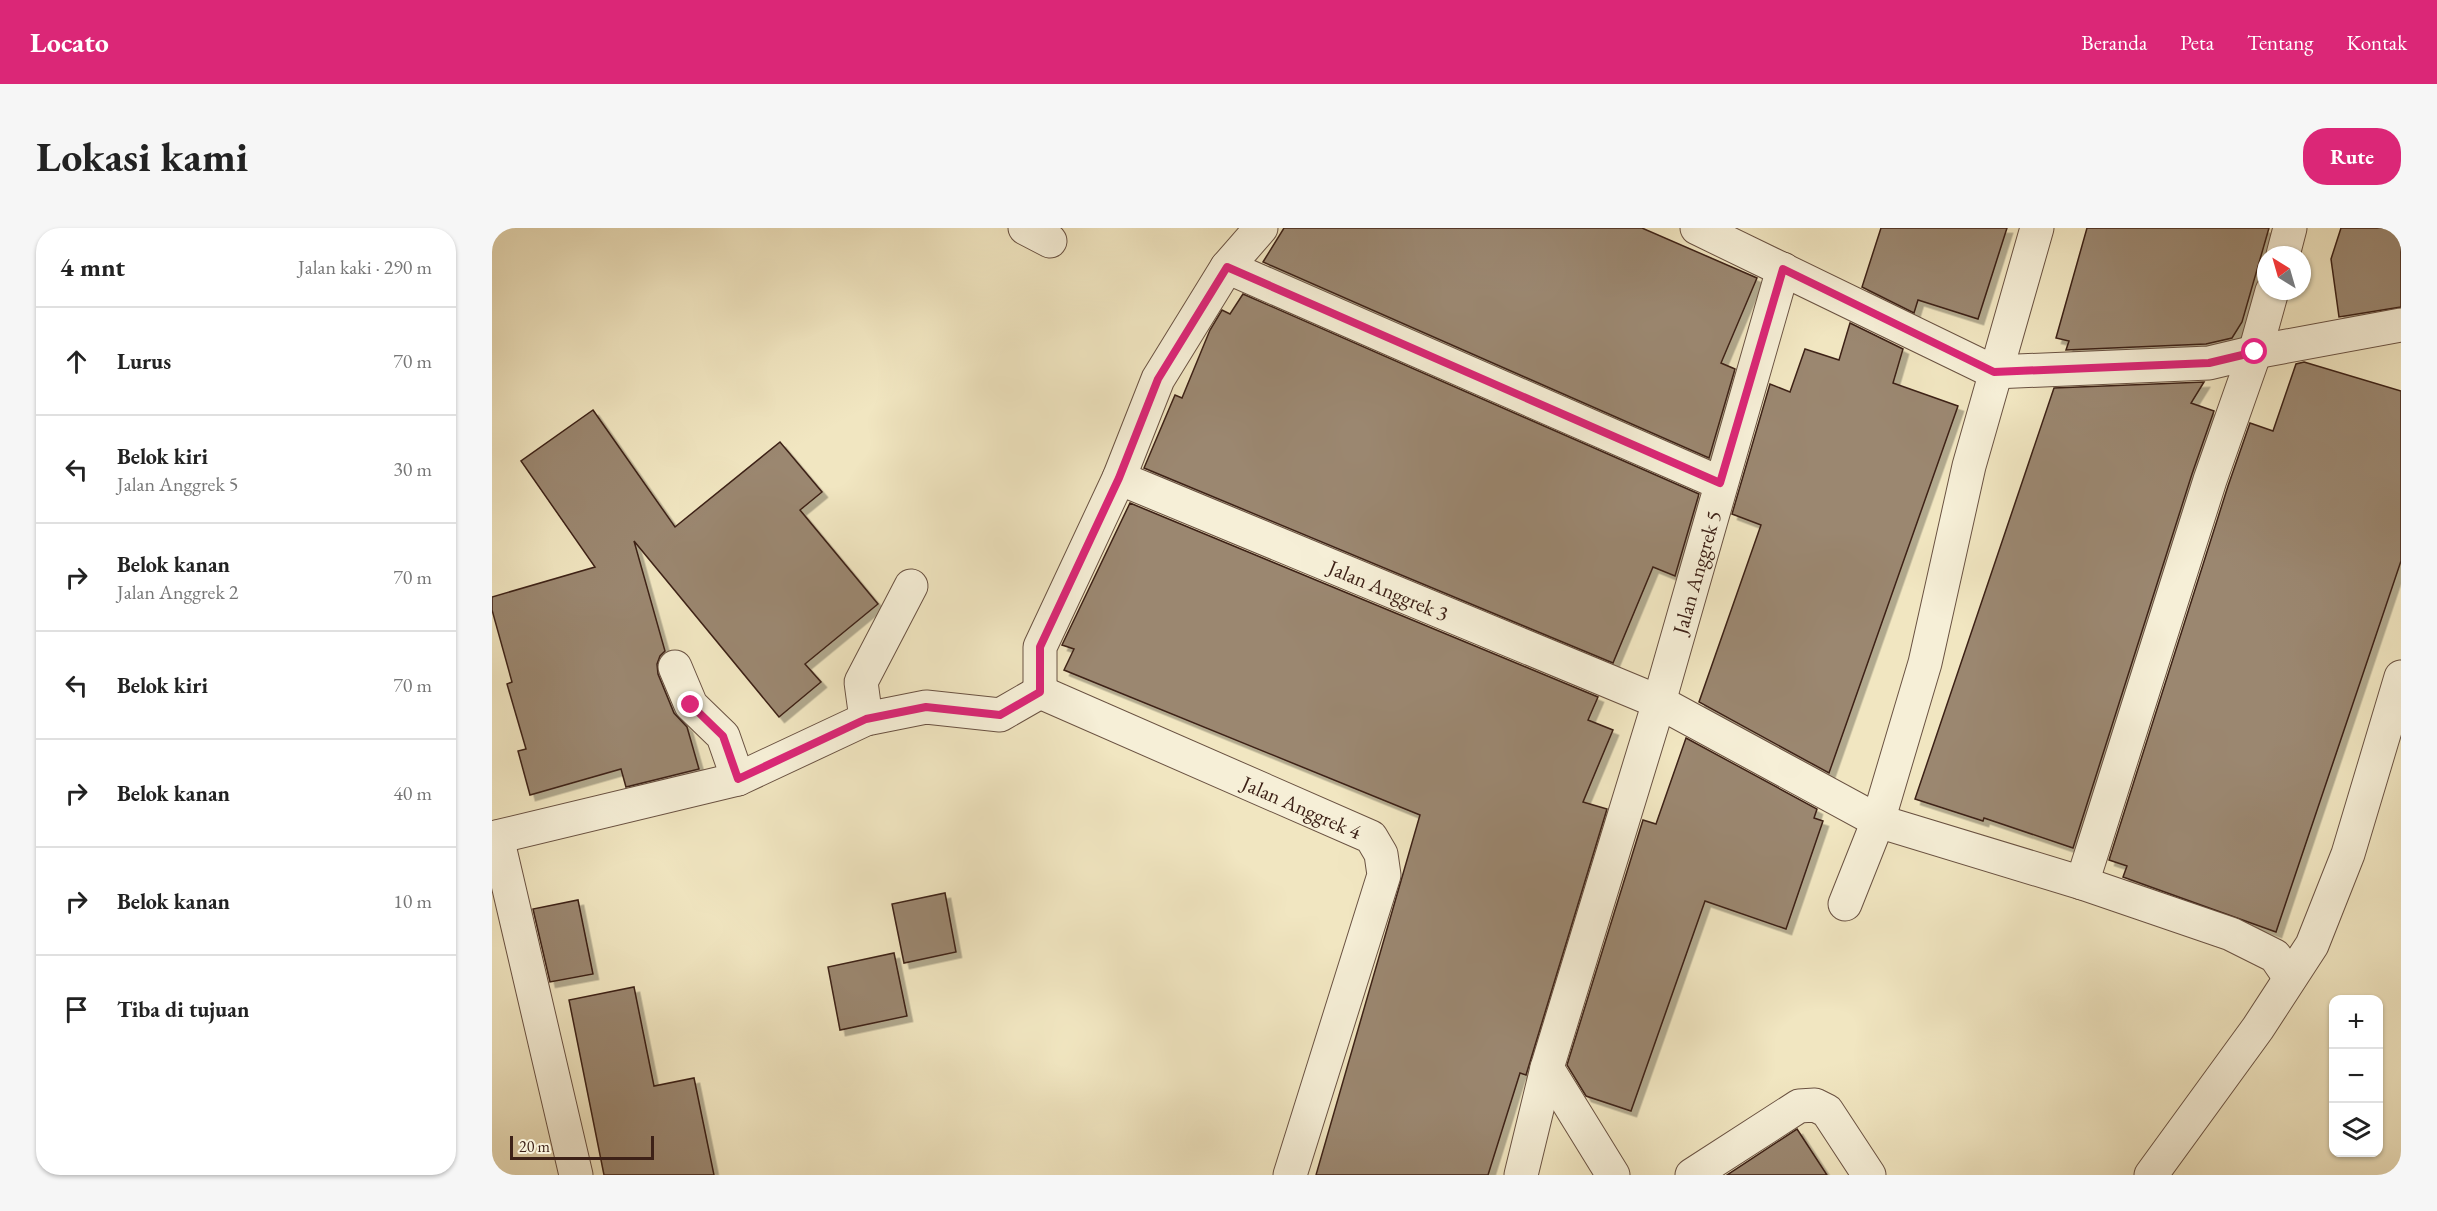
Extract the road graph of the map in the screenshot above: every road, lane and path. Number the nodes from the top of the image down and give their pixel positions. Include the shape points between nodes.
1 (1261, 228) edge
2 (1697, 228) edge
3 (2037, 228) edge
4 (2290, 228) edge
5 (2285, 246) edge
6 (1227, 267) junction
7 (1783, 269) junction
8 (2269, 300) edge
9 (2401, 325) edge
10 (2255, 352) junction
11 (1994, 372) junction
12 (1119, 478) junction
13 (1720, 483) junction
14 (911, 586) dead end
15 (675, 667) dead end
16 (2400, 689) edge
17 (1040, 692) junction
18 (1659, 702) junction
19 (866, 719) junction
20 (738, 779) junction
21 (1878, 820) junction
22 (494, 838) edge
23 (2082, 883) junction
24 (1845, 904) dead end
25 (2290, 978) junction
26 (1547, 1068) junction
27 (576, 1175) edge
28 (1290, 1175) edge
29 (1521, 1175) edge
30 (1613, 1175) edge
31 (1692, 1175) edge
32 (1869, 1175) edge
33 (2151, 1175) edge

1 - 6 street
2 - 7 street
3 - 11 street
4 - 5 street
6 - 12 street via 1158,379
6 - 13 street
7 - 11 street
7 - 13 street, Jalan Anggrek 5
8 - 10 street
9 - 10 street
10 - 11 street via 2209,363
10 - 23 street via 2210,480
11 - 21 street via 1926,663
12 - 17 street via 1040,647
12 - 18 street, Jalan Anggrek 3
13 - 18 street, Jalan Anggrek 5
14 - 19 street via 861,682
15 - 20 street via 691,705 723,736
16 - 25 street via 2348,854 2312,945
17 - 19 street via 1000,715 926,707
17 - 28 street, Jalan Anggrek 4 via 1371,837 1381,854 1384,875
18 - 21 street, Jalan Anggrek 3
18 - 26 street, Jalan Anggrek 5
19 - 20 street
20 - 22 street
21 - 23 street, Jalan Anggrek 3
21 - 24 street
22 - 27 street
23 - 25 street, Jalan Anggrek 3 via 2231,934 2275,956
25 - 33 street
26 - 29 street, Jalan Anggrek 5
26 - 30 street
31 - 32 street via 1799,1106 1815,1105 1827,1111

